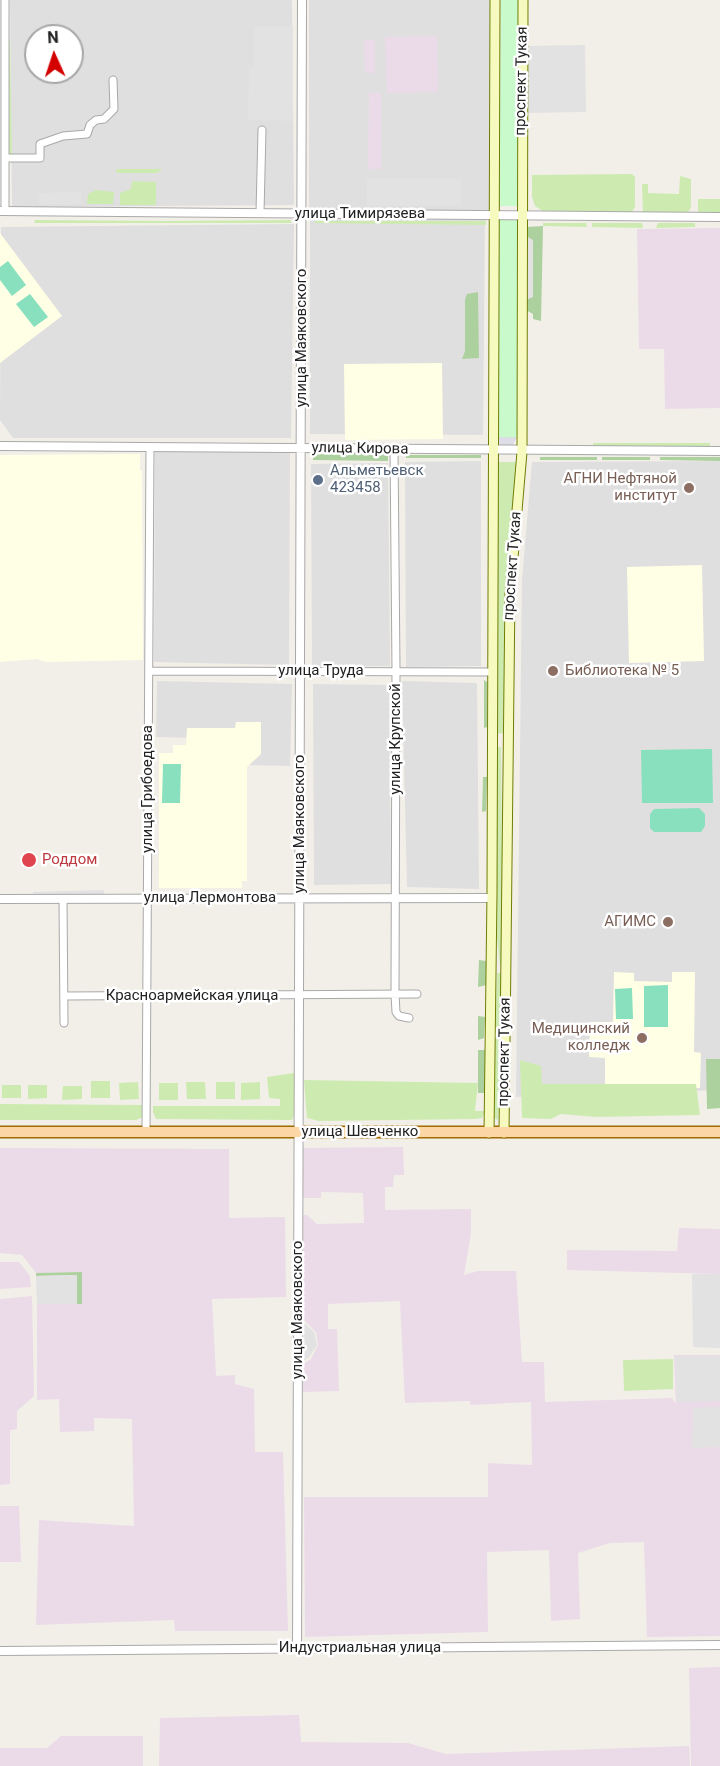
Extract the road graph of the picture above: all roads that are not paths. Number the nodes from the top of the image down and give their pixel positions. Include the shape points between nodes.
1 (5, 0) edge
2 (302, 0) edge
3 (495, 0) edge
4 (523, 0) edge
5 (113, 80) dead end
6 (261, 130) dead end
7 (5, 158) junction
8 (3, 211) edge
9 (260, 213) junction
10 (302, 214) junction
11 (494, 215) junction
12 (521, 215) junction
13 (720, 217) edge
14 (1, 444) edge
15 (150, 447) junction
16 (302, 448) junction
17 (394, 449) junction
18 (493, 450) junction
19 (720, 451) edge
20 (522, 452) junction
21 (396, 670) junction
22 (149, 671) junction
23 (299, 672) junction
24 (493, 672) junction
25 (493, 744) junction
26 (508, 744) junction
27 (147, 898) junction
28 (300, 898) junction
29 (396, 898) junction
30 (492, 898) junction
31 (0, 899) edge
32 (63, 899) junction
33 (506, 968) junction
34 (492, 969) junction
35 (395, 994) junction
36 (417, 994) dead end
37 (299, 995) junction
38 (64, 996) junction
39 (148, 996) junction
40 (410, 1018) dead end
41 (64, 1023) dead end
42 (146, 1131) junction
43 (0, 1132) edge
44 (298, 1132) junction
45 (720, 1132) edge
46 (489, 1133) junction
47 (504, 1133) junction
48 (720, 1645) edge
49 (297, 1649) junction
50 (0, 1651) edge

1 - 7 street
2 - 10 street, улица Маяковского
3 - 11 main road, проспект Тукая
4 - 12 main road, проспект Тукая
5 - 7 street via 114,109 90,125 87,134 63,136 40,144 40,158
6 - 9 street
7 - 8 street
8 - 9 street, улица Тимирязева
9 - 10 street, улица Тимирязева
10 - 11 street, улица Тимирязева
10 - 16 street, улица Маяковского
11 - 12 street, улица Тимирязева
11 - 18 main road, проспект Тукая
12 - 13 street, улица Тимирязева
12 - 20 main road, проспект Тукая
14 - 15 street, улица Кирова
15 - 16 street, улица Кирова
15 - 22 street, улица Грибоедова
16 - 17 street, улица Кирова
16 - 23 street, улица Маяковского
17 - 18 street, улица Кирова
17 - 21 street, улица Крупской
18 - 20 street, улица Кирова
18 - 24 main road, проспект Тукая
19 - 20 street, улица Кирова
20 - 26 main road, проспект Тукая via 510,593
21 - 23 street, улица Труда
21 - 24 street, улица Труда
21 - 29 street, улица Крупской
22 - 23 street, улица Труда
22 - 27 street, улица Грибоедова
23 - 28 street, улица Маяковского
24 - 25 main road, проспект Тукая
25 - 26 street
25 - 30 main road, проспект Тукая
26 - 33 main road, проспект Тукая
27 - 28 street, улица Лермонтова
27 - 32 street, улица Лермонтова
27 - 39 street, улица Грибоедова
28 - 29 street, улица Лермонтова
28 - 37 street, улица Маяковского
29 - 30 street, улица Лермонтова
29 - 35 street, улица Крупской
30 - 34 main road, проспект Тукая
31 - 32 street, улица Лермонтова
32 - 38 street
33 - 34 street
33 - 47 main road, проспект Тукая
34 - 46 main road, проспект Тукая
35 - 36 street, Красноармейская улица
35 - 37 street, Красноармейская улица
35 - 40 street, улица Крупской via 396,1012
37 - 39 street, Красноармейская улица
37 - 44 street, улица Маяковского
38 - 39 street, Красноармейская улица
38 - 41 street
39 - 42 street, улица Грибоедова
42 - 43 main road, улица Шевченко
42 - 44 main road, улица Шевченко
44 - 46 main road, улица Шевченко
44 - 49 street, улица Маяковского
45 - 47 main road, улица Шевченко
46 - 47 main road, улица Шевченко
48 - 49 street, Индустриальная улица
49 - 50 street, Индустриальная улица

